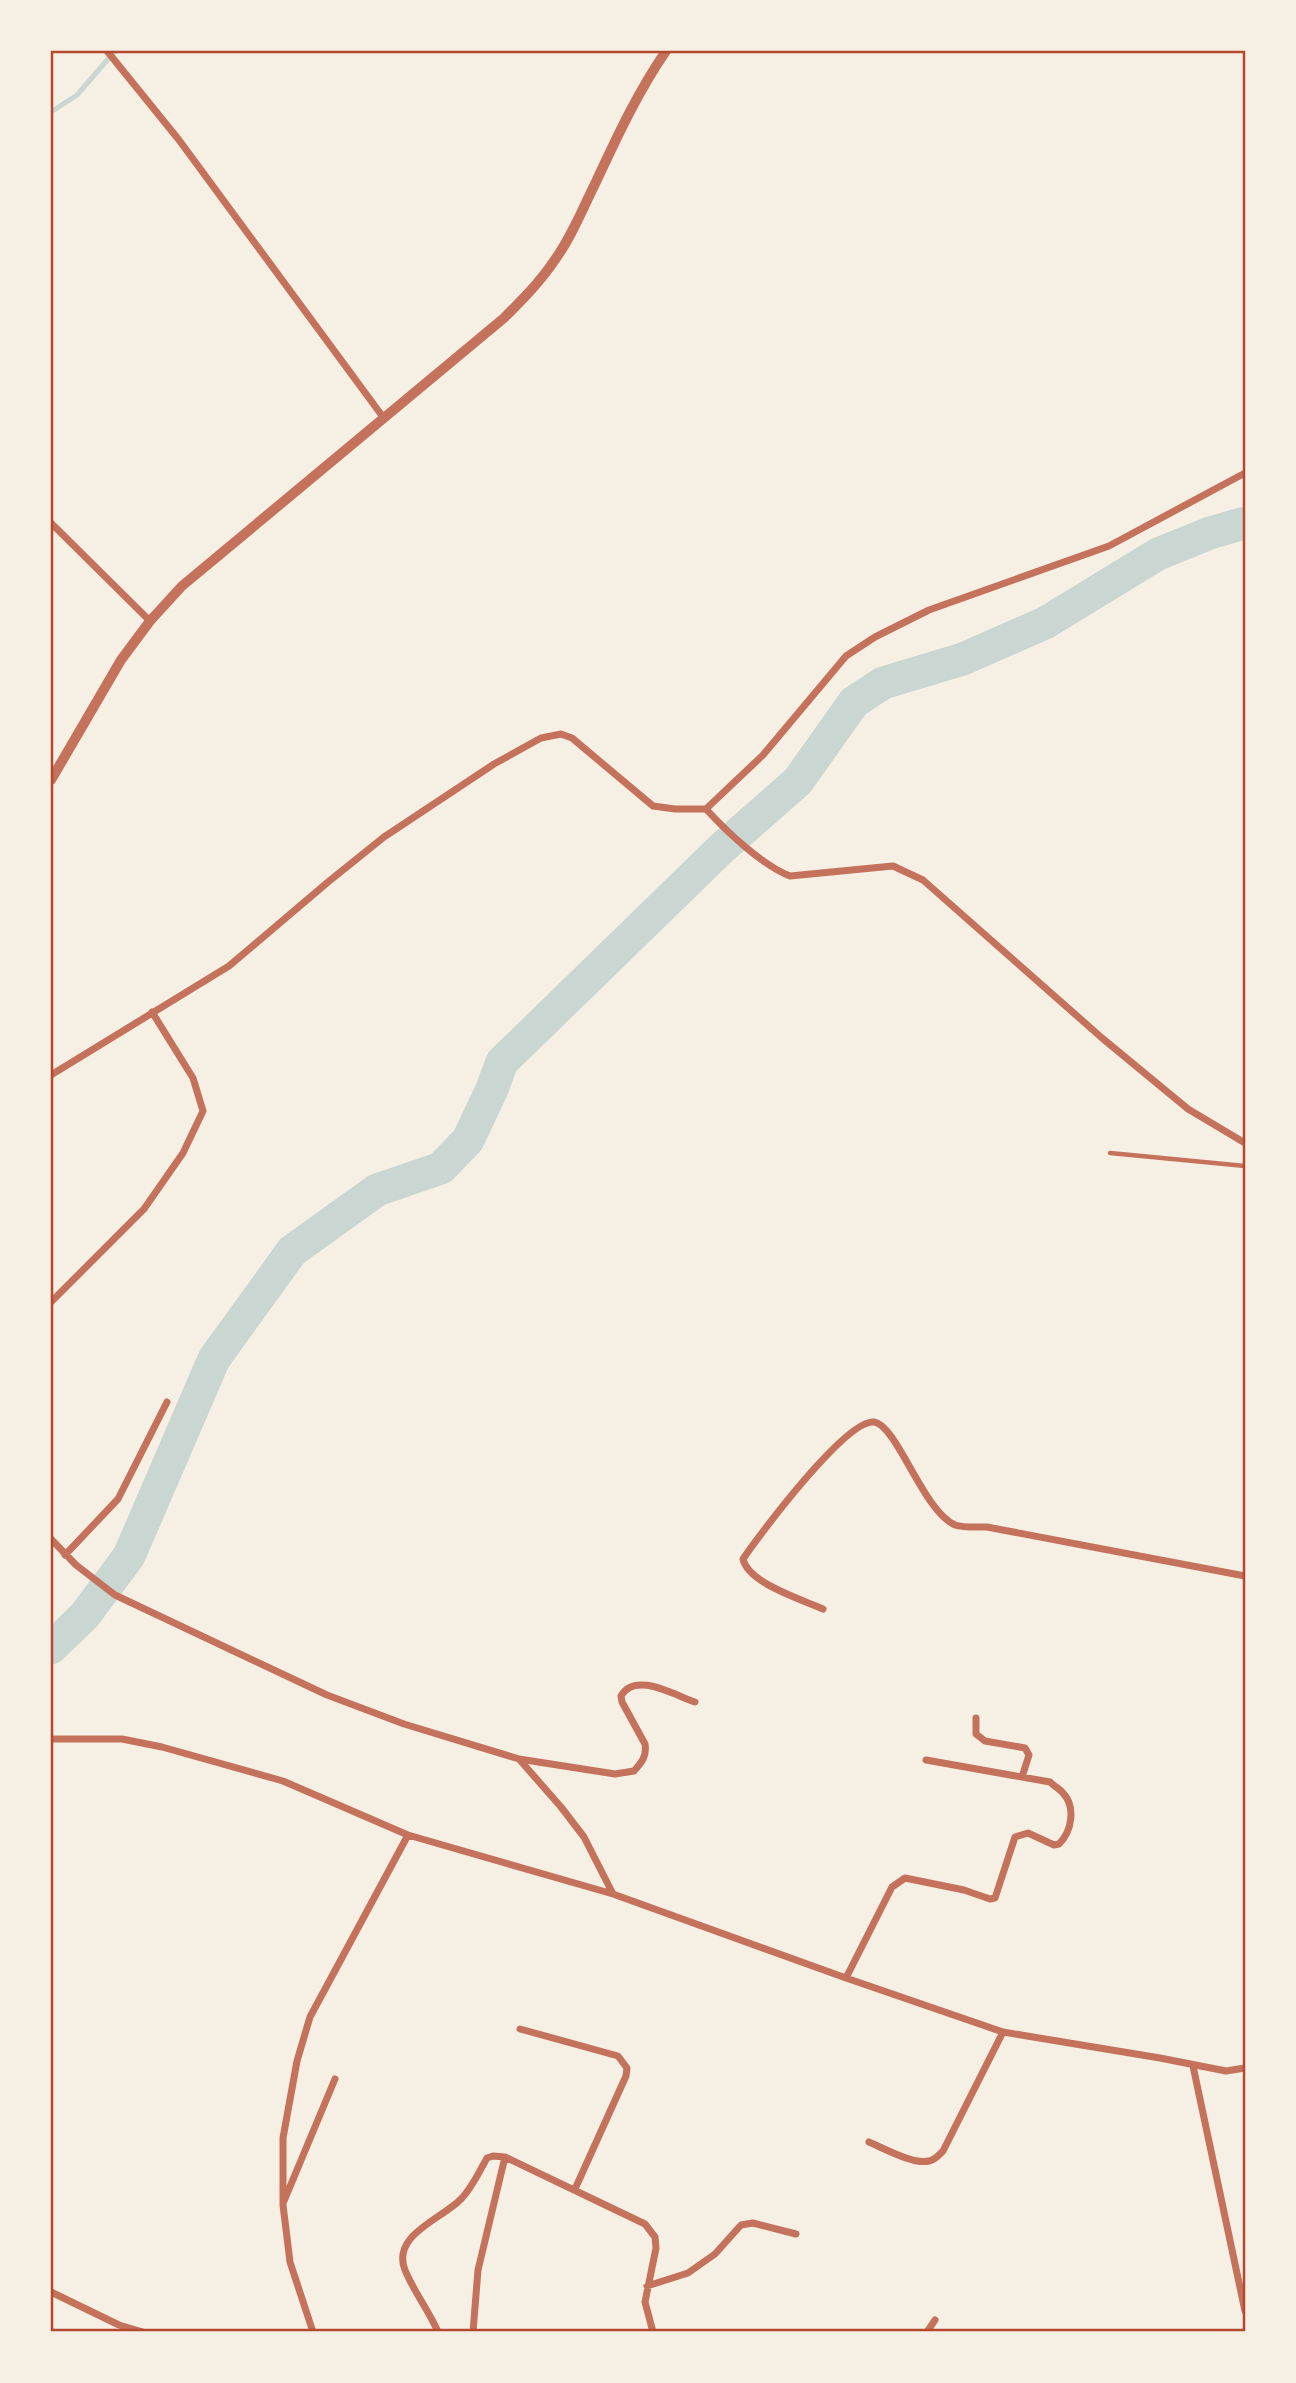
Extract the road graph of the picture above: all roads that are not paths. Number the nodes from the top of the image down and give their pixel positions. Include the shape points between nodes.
1 (107, 51) edge
2 (666, 51) edge
3 (383, 417) junction
4 (1245, 472) edge
5 (51, 523) edge
6 (150, 621) junction
7 (51, 780) edge
8 (706, 809) junction
9 (152, 1013) junction
10 (51, 1075) edge
11 (1245, 1143) edge
12 (1110, 1153) dead end
13 (1245, 1167) edge
14 (51, 1302) edge
15 (167, 1402) dead end
16 (51, 1539) edge
17 (65, 1555) junction
18 (1245, 1576) edge
19 (823, 1609) dead end
20 (695, 1702) dead end
21 (976, 1718) dead end
22 (51, 1739) edge
23 (519, 1759) junction
24 (926, 1760) dead end
25 (1022, 1777) junction
26 (408, 1835) junction
27 (613, 1894) junction
28 (846, 1978) junction
29 (520, 2029) dead end
30 (1003, 2032) junction
31 (1193, 2066) junction
32 (1245, 2068) edge
33 (335, 2079) dead end
34 (869, 2142) dead end
35 (505, 2157) junction
36 (575, 2189) junction
37 (283, 2205) junction
38 (796, 2234) dead end
39 (647, 2286) junction
40 (51, 2292) edge
41 (1245, 2311) edge
42 (935, 2320) dead end
43 (143, 2332) edge
44 (313, 2332) edge
45 (438, 2332) edge
46 (473, 2332) edge
47 (653, 2332) edge
48 (927, 2332) edge

1 - 3 street via 180,140
2 - 3 street via 633,104 555,260 504,318
3 - 6 street via 182,586
4 - 8 street via 1109,546 929,610 875,637 846,656 763,755
5 - 6 street
6 - 7 street via 121,660
8 - 9 street via 653,806 572,738 561,734 541,738 384,837 229,966
8 - 11 street via 775,870 790,876 893,866 923,880 1188,1110
9 - 10 street
9 - 14 street via 193,1078 203,1111 183,1153 144,1209
12 - 13 lane
15 - 17 street via 118,1500
16 - 17 street
17 - 23 street via 115,1595 327,1695
18 - 19 street via 987,1527 957,1526 943,1518 892,1437 875,1422 856,1428 808,1476 743,1559 748,1572 760,1580
20 - 23 street via 644,1684 625,1689 622,1702 646,1752 635,1771 615,1774
21 - 25 street via 976,1734 985,1741 1025,1748 1029,1755
22 - 26 street via 122,1739 162,1747 283,1781
23 - 27 street via 584,1837
24 - 25 street
25 - 28 street via 1050,1782 1065,1794 1071,1822 1063,1841 1054,1845 1028,1833 1015,1837 995,1898 905,1878 897,1882
26 - 27 street
26 - 37 street via 310,2017 283,2138
27 - 28 street
28 - 30 street
29 - 36 street via 618,2056 627,2068
30 - 31 street
30 - 34 street via 943,2151 934,2160 916,2161
31 - 32 street via 1226,2071
31 - 41 street
33 - 37 street
35 - 36 street
35 - 45 street via 487,2158 460,2200 414,2234 404,2250 406,2272
35 - 46 street via 478,2270
36 - 39 street via 645,2224 655,2236
37 - 44 street via 290,2262
38 - 39 street via 753,2223 741,2225 715,2254 688,2273
39 - 47 street via 645,2302
40 - 43 street
42 - 48 street

